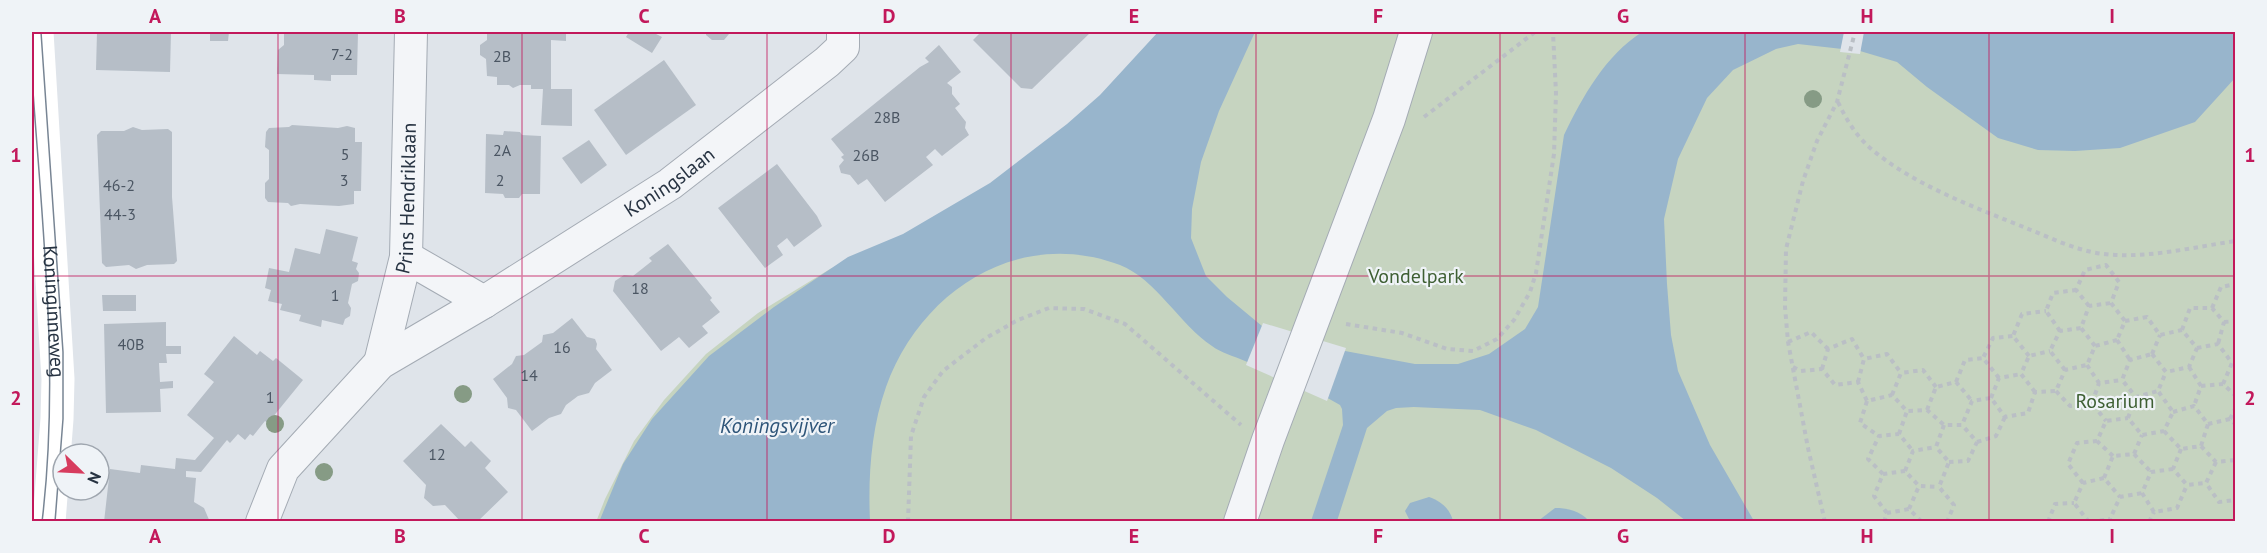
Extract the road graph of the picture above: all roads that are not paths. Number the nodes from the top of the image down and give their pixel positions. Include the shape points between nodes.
1 (37, 32) edge
2 (411, 32) edge
3 (1416, 32) edge
4 (843, 39) edge
5 (406, 257) junction
6 (484, 302) junction
7 (380, 363) junction
8 (44, 512) edge
9 (262, 522) edge
10 (1240, 522) edge

1 - 8 street, Koninginneweg via 58,379 57,419
2 - 5 street, Prins Hendriklaan
3 - 10 street via 1325,323 1287,390
4 - 6 street, Koningslaan via 670,184
5 - 6 street
5 - 7 street, Prins Hendriklaan
6 - 7 street, Koningslaan
7 - 9 street, Koningslaan via 283,470

